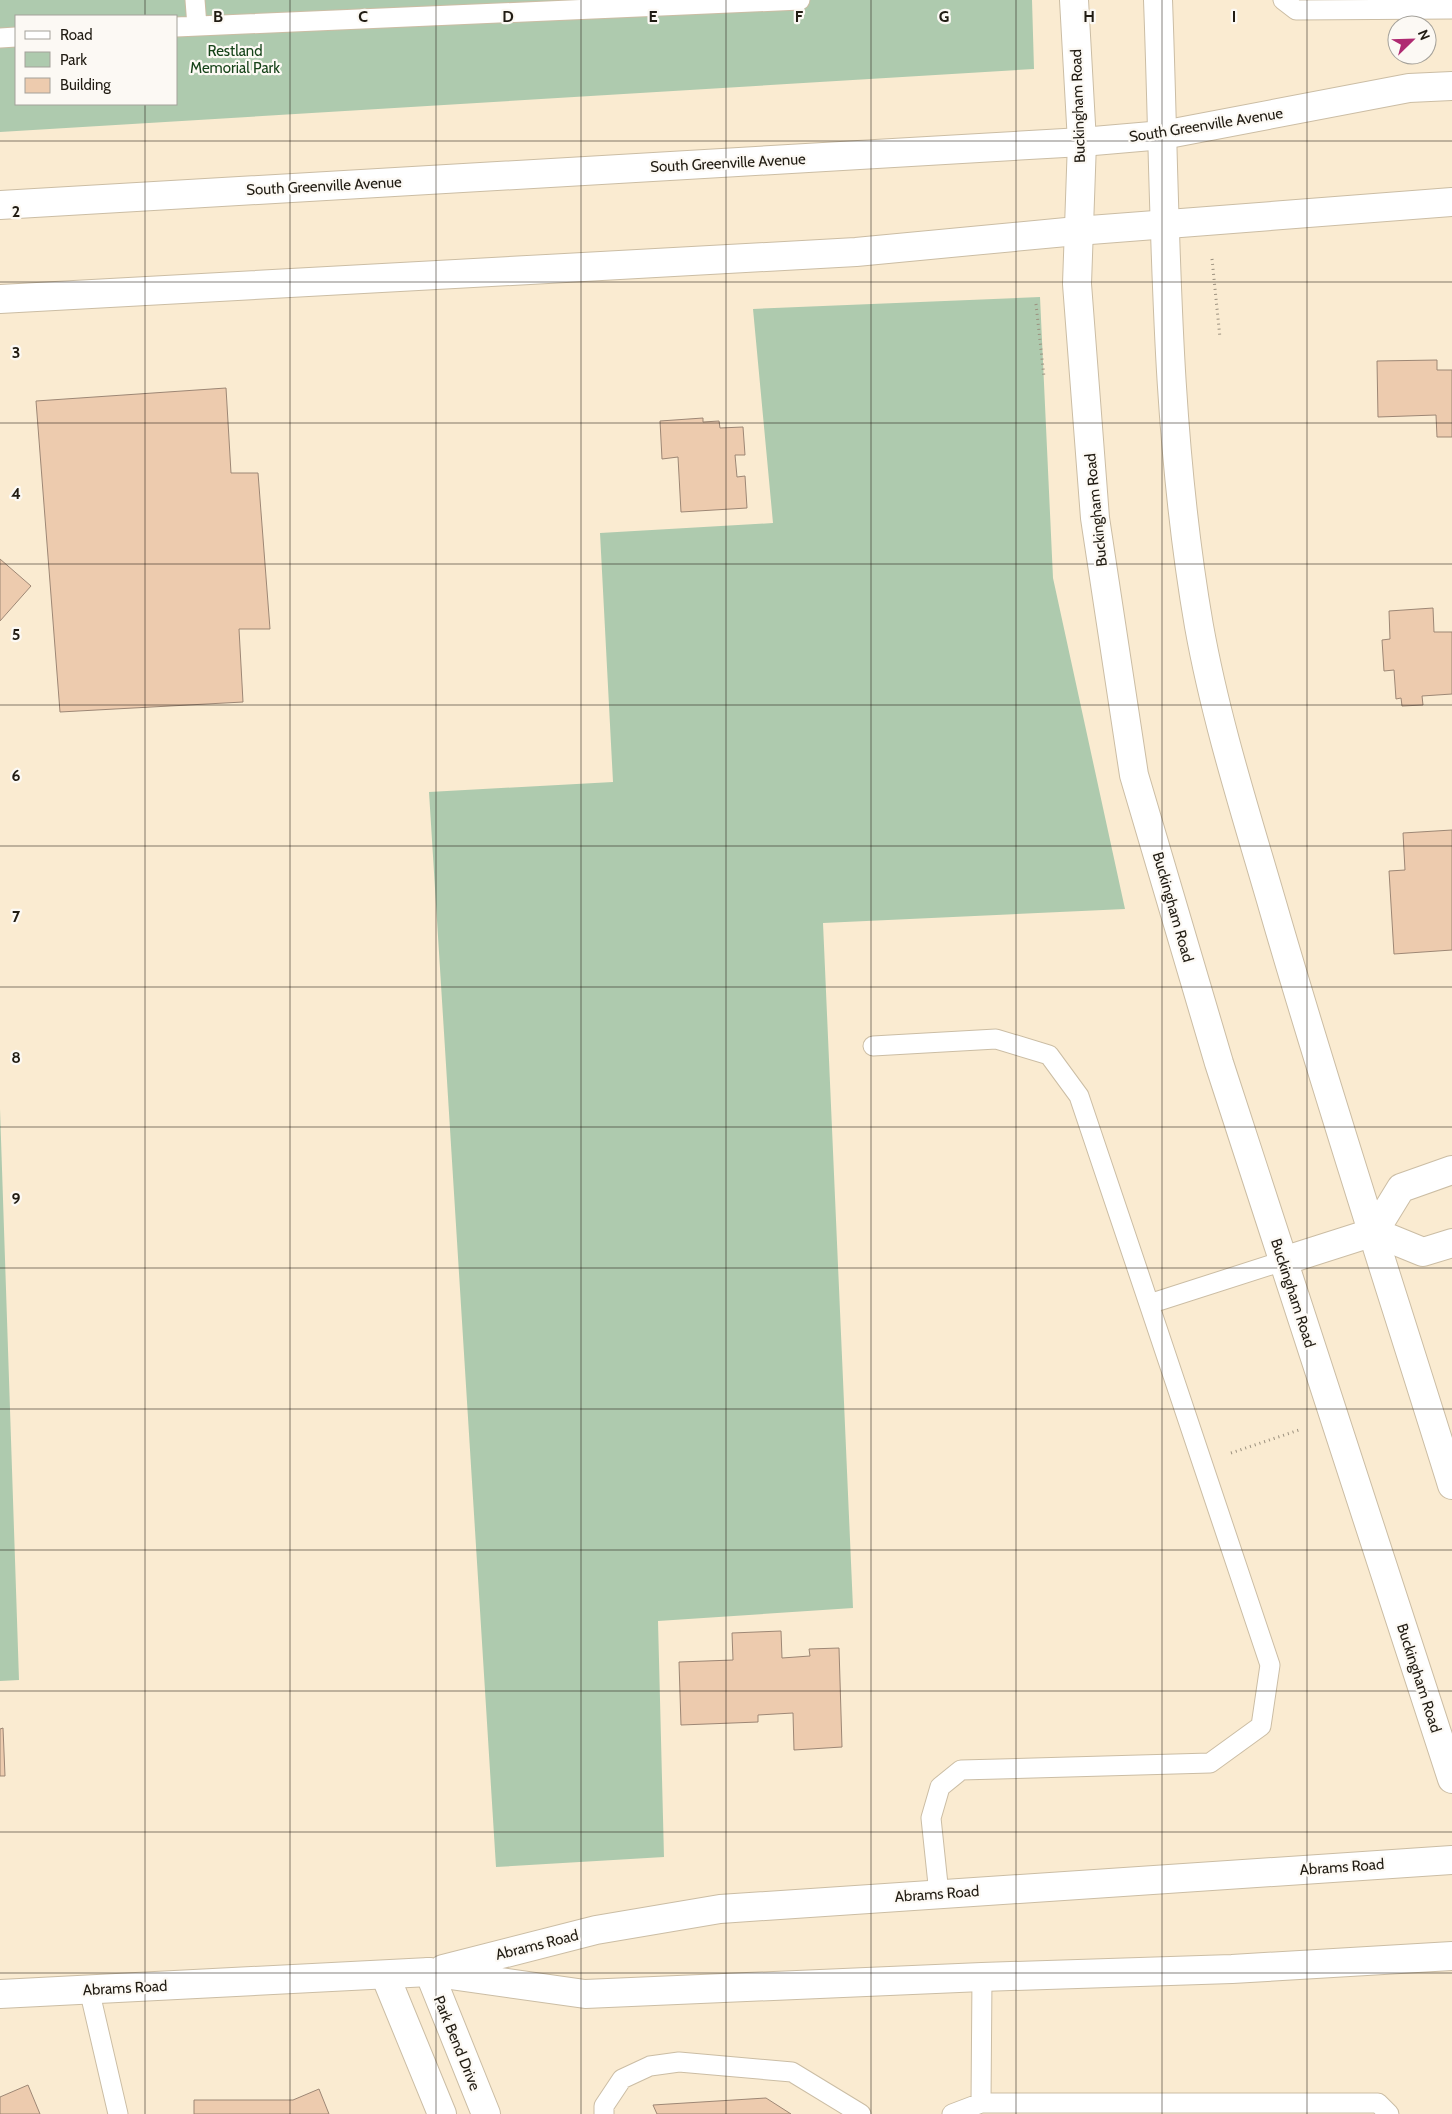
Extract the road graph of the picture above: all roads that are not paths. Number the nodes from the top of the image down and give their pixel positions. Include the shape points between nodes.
1 (195, 0) edge
2 (800, 0) edge
3 (1074, 0) edge
4 (1158, 0) edge
5 (1283, 0) edge
6 (1452, 9) edge
7 (197, 26) junction
8 (178, 27) edge
9 (15, 37) edge
10 (0, 38) edge
11 (1452, 86) edge
12 (1163, 135) junction
13 (1082, 142) junction
14 (1452, 202) edge
15 (0, 205) edge
16 (1163, 224) junction
17 (1077, 231) junction
18 (0, 299) edge
19 (873, 1046) dead end
20 (1452, 1170) edge
21 (1374, 1232) junction
22 (1452, 1243) edge
23 (1283, 1261) junction
24 (1149, 1304) junction
25 (1452, 1485) edge
26 (1452, 1779) edge
27 (1452, 1860) edge
28 (939, 1894) junction
29 (1452, 1956) edge
30 (430, 1972) junction
31 (385, 1975) junction
32 (982, 1977) junction
33 (89, 1989) junction
34 (0, 1994) edge
35 (981, 2103) junction
36 (1100, 2108) edge
37 (118, 2114) edge
38 (442, 2114) edge
39 (486, 2114) edge
40 (604, 2114) edge
41 (861, 2114) edge
42 (952, 2114) edge
43 (1390, 2114) edge

1 - 7 lane
2 - 7 lane
3 - 13 main road, Buckingham Road
4 - 12 main road
5 - 6 lane via 1296,10
7 - 8 lane
9 - 10 lane
11 - 12 main road, South Greenville Avenue via 1409,88
12 - 13 main road, South Greenville Avenue
12 - 16 main road
13 - 15 main road, South Greenville Avenue
13 - 17 main road, Buckingham Road
14 - 16 main road
16 - 17 main road
16 - 21 main road via 1174,434 1199,626 1219,722 1296,989
17 - 18 main road via 847,252
17 - 23 main road, Buckingham Road via 1077,284 1095,518 1134,775 1219,1063
19 - 24 lane via 996,1039 1050,1055 1079,1096
20 - 21 main road via 1402,1188
21 - 22 main road via 1423,1252
21 - 23 main road
21 - 25 main road
23 - 24 lane
23 - 26 main road, Buckingham Road
24 - 28 lane via 1270,1665 1261,1726 1210,1763 961,1770 940,1787 931,1818
27 - 28 main road, Abrams Road
28 - 30 main road, Abrams Road via 720,1909 596,1930
29 - 32 main road, Abrams Road via 1232,1969
30 - 31 main road, Abrams Road
30 - 32 main road, Abrams Road via 585,1994
30 - 39 main road, Park Bend Drive
31 - 33 main road, Abrams Road
31 - 38 main road
32 - 35 lane
33 - 34 main road, Abrams Road
33 - 37 lane
35 - 36 lane
35 - 42 lane
36 - 43 lane via 1378,2103
40 - 41 lane via 604,2106 622,2080 650,2066 679,2062 792,2072

